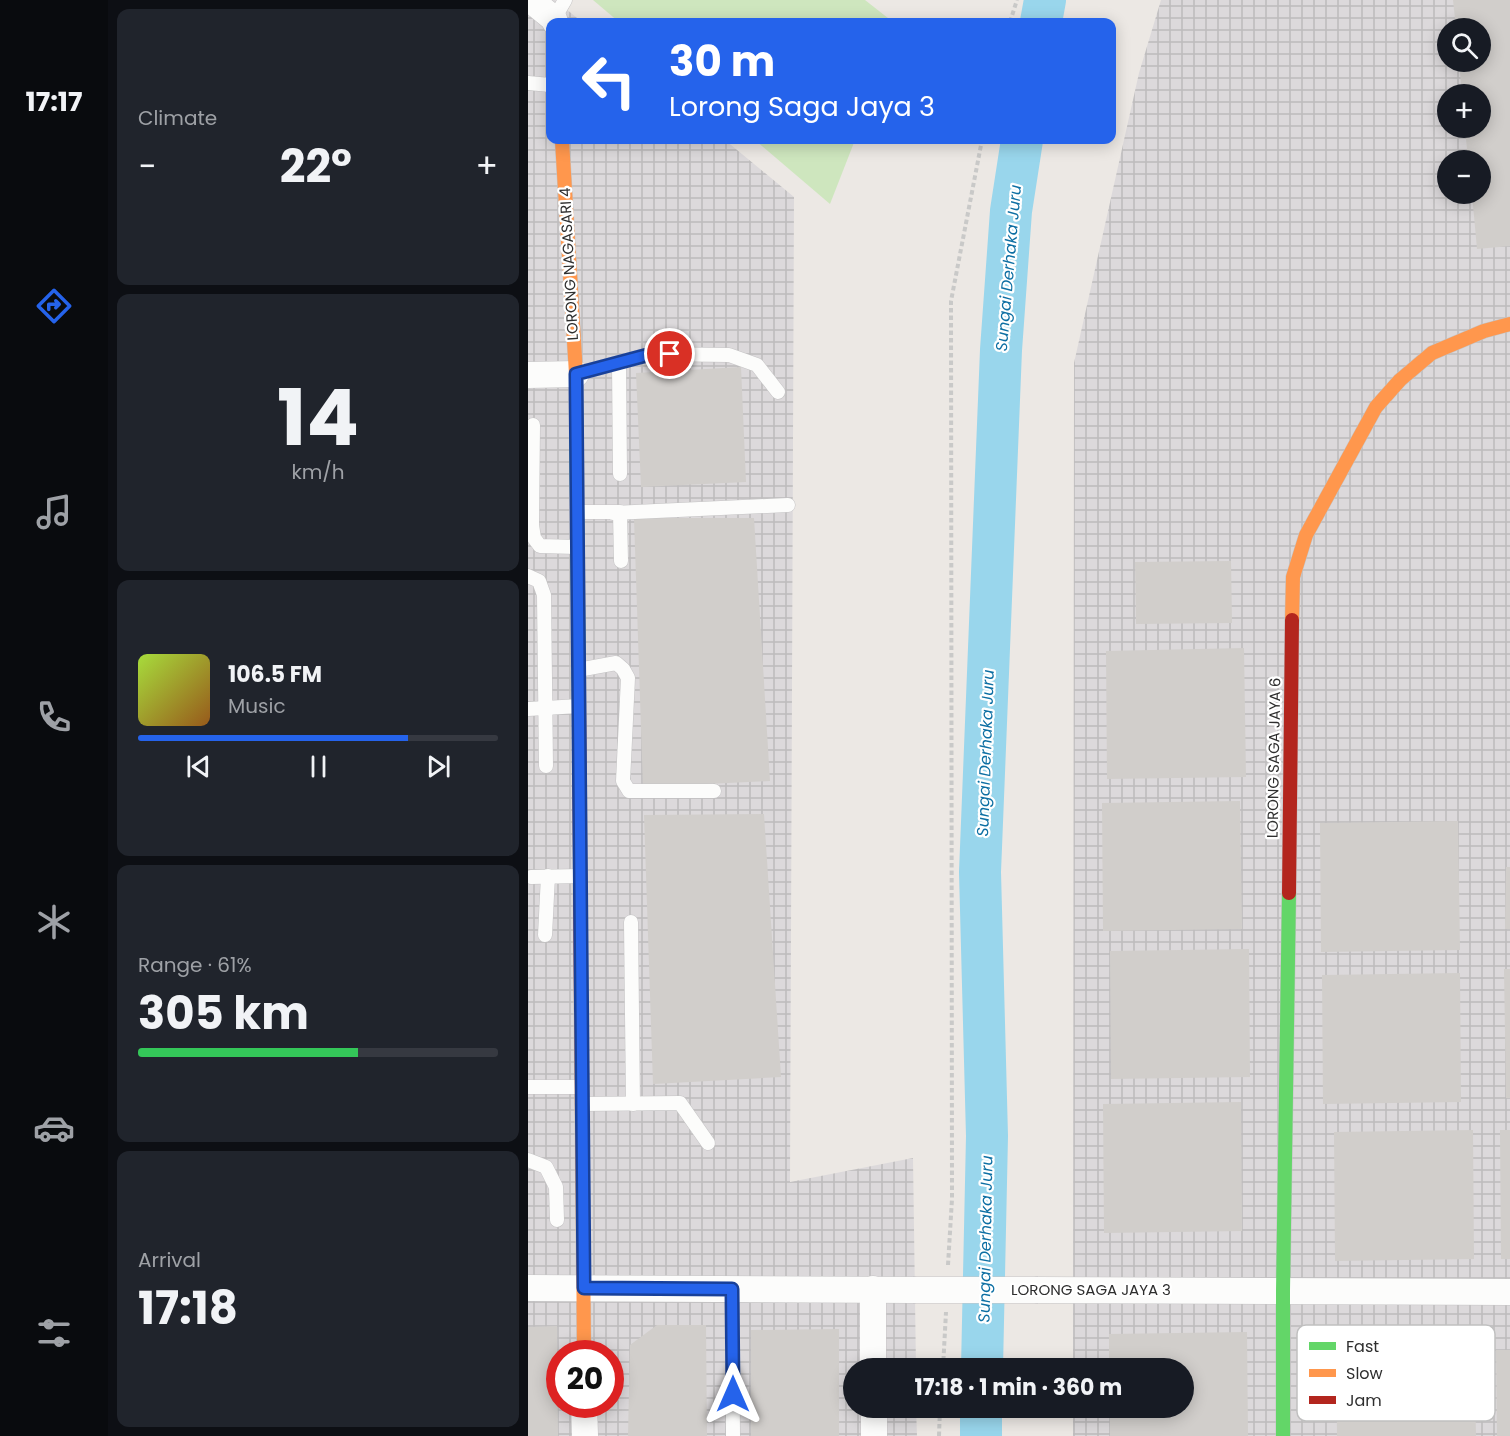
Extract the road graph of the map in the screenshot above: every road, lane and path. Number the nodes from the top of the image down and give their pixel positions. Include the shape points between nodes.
1 (531, 0) edge
2 (1017, 0) edge
3 (558, 14) edge
4 (1011, 18) edge
5 (528, 83) edge
6 (546, 85) edge
7 (562, 144) edge
8 (981, 144) edge
9 (1510, 324) edge
10 (619, 363) junction
11 (576, 374) junction
12 (528, 375) edge
13 (778, 392) dead end
14 (533, 425) dead end
15 (620, 474) dead end
16 (788, 505) dead end
17 (577, 512) junction
18 (613, 513) junction
19 (577, 547) junction
20 (621, 561) dead end
21 (528, 576) edge
22 (578, 670) junction
23 (579, 706) junction
24 (528, 708) edge
25 (544, 708) junction
26 (546, 766) dead end
27 (714, 791) dead end
28 (548, 876) junction
29 (580, 876) junction
30 (531, 877) dead end
31 (631, 922) dead end
32 (545, 935) dead end
33 (528, 1087) edge
34 (582, 1087) junction
35 (582, 1104) junction
36 (633, 1104) junction
37 (708, 1143) dead end
38 (528, 1160) edge
39 (557, 1220) dead end
40 (948, 1267) dead end
41 (528, 1288) edge
42 (584, 1288) junction
43 (732, 1289) junction
44 (873, 1290) junction
45 (1283, 1291) junction
46 (1510, 1292) edge
47 (946, 1312) dead end
48 (584, 1340) edge
49 (873, 1358) edge
50 (944, 1358) edge
51 (584, 1418) edge
52 (874, 1418) edge
53 (940, 1418) edge
54 (585, 1436) edge
55 (733, 1436) edge
56 (874, 1436) edge
57 (939, 1436) edge
58 (1283, 1436) edge

1 - 3 street
2 - 4 path
5 - 6 lane
7 - 11 street, LORONG NAGASARI 4
8 - 40 path via 951,301 952,1199
9 - 45 street, LORONG SAGA JAYA 6 via 1432,353 1376,406 1306,535 1293,577
10 - 11 lane
10 - 13 lane via 651,354 729,355 757,365
10 - 15 lane
11 - 12 street
11 - 17 street, LORONG NAGASARI 4
14 - 19 lane via 534,538 540,546
16 - 18 lane
17 - 18 lane
17 - 19 street, LORONG NAGASARI 4
18 - 20 lane via 620,512
19 - 22 street, LORONG NAGASARI 4
21 - 25 lane via 539,581 544,595
22 - 23 street, LORONG NAGASARI 4
22 - 27 lane via 616,663 628,678 623,781 629,791
23 - 25 lane
23 - 29 street, LORONG NAGASARI 4
24 - 25 lane
25 - 26 lane
28 - 29 lane
28 - 30 lane
28 - 32 lane
29 - 34 street, LORONG NAGASARI 4
31 - 36 lane
33 - 34 lane
34 - 35 street, LORONG NAGASARI 4
35 - 36 lane
35 - 42 street, LORONG NAGASARI 4
36 - 37 lane via 680,1103
38 - 39 lane via 546,1167 556,1187
41 - 42 street, LORONG SAGA JAYA 3
42 - 43 street, LORONG SAGA JAYA 3
42 - 48 street, LORONG NAGASARI 4
43 - 44 street, LORONG SAGA JAYA 3
43 - 55 lane
44 - 45 street, LORONG SAGA JAYA 3, bridge
44 - 49 street
45 - 46 street, LORONG SAGA JAYA 3
45 - 58 street, LORONG SAGA JAYA 6
47 - 50 path
51 - 54 street
52 - 56 street
53 - 57 path

